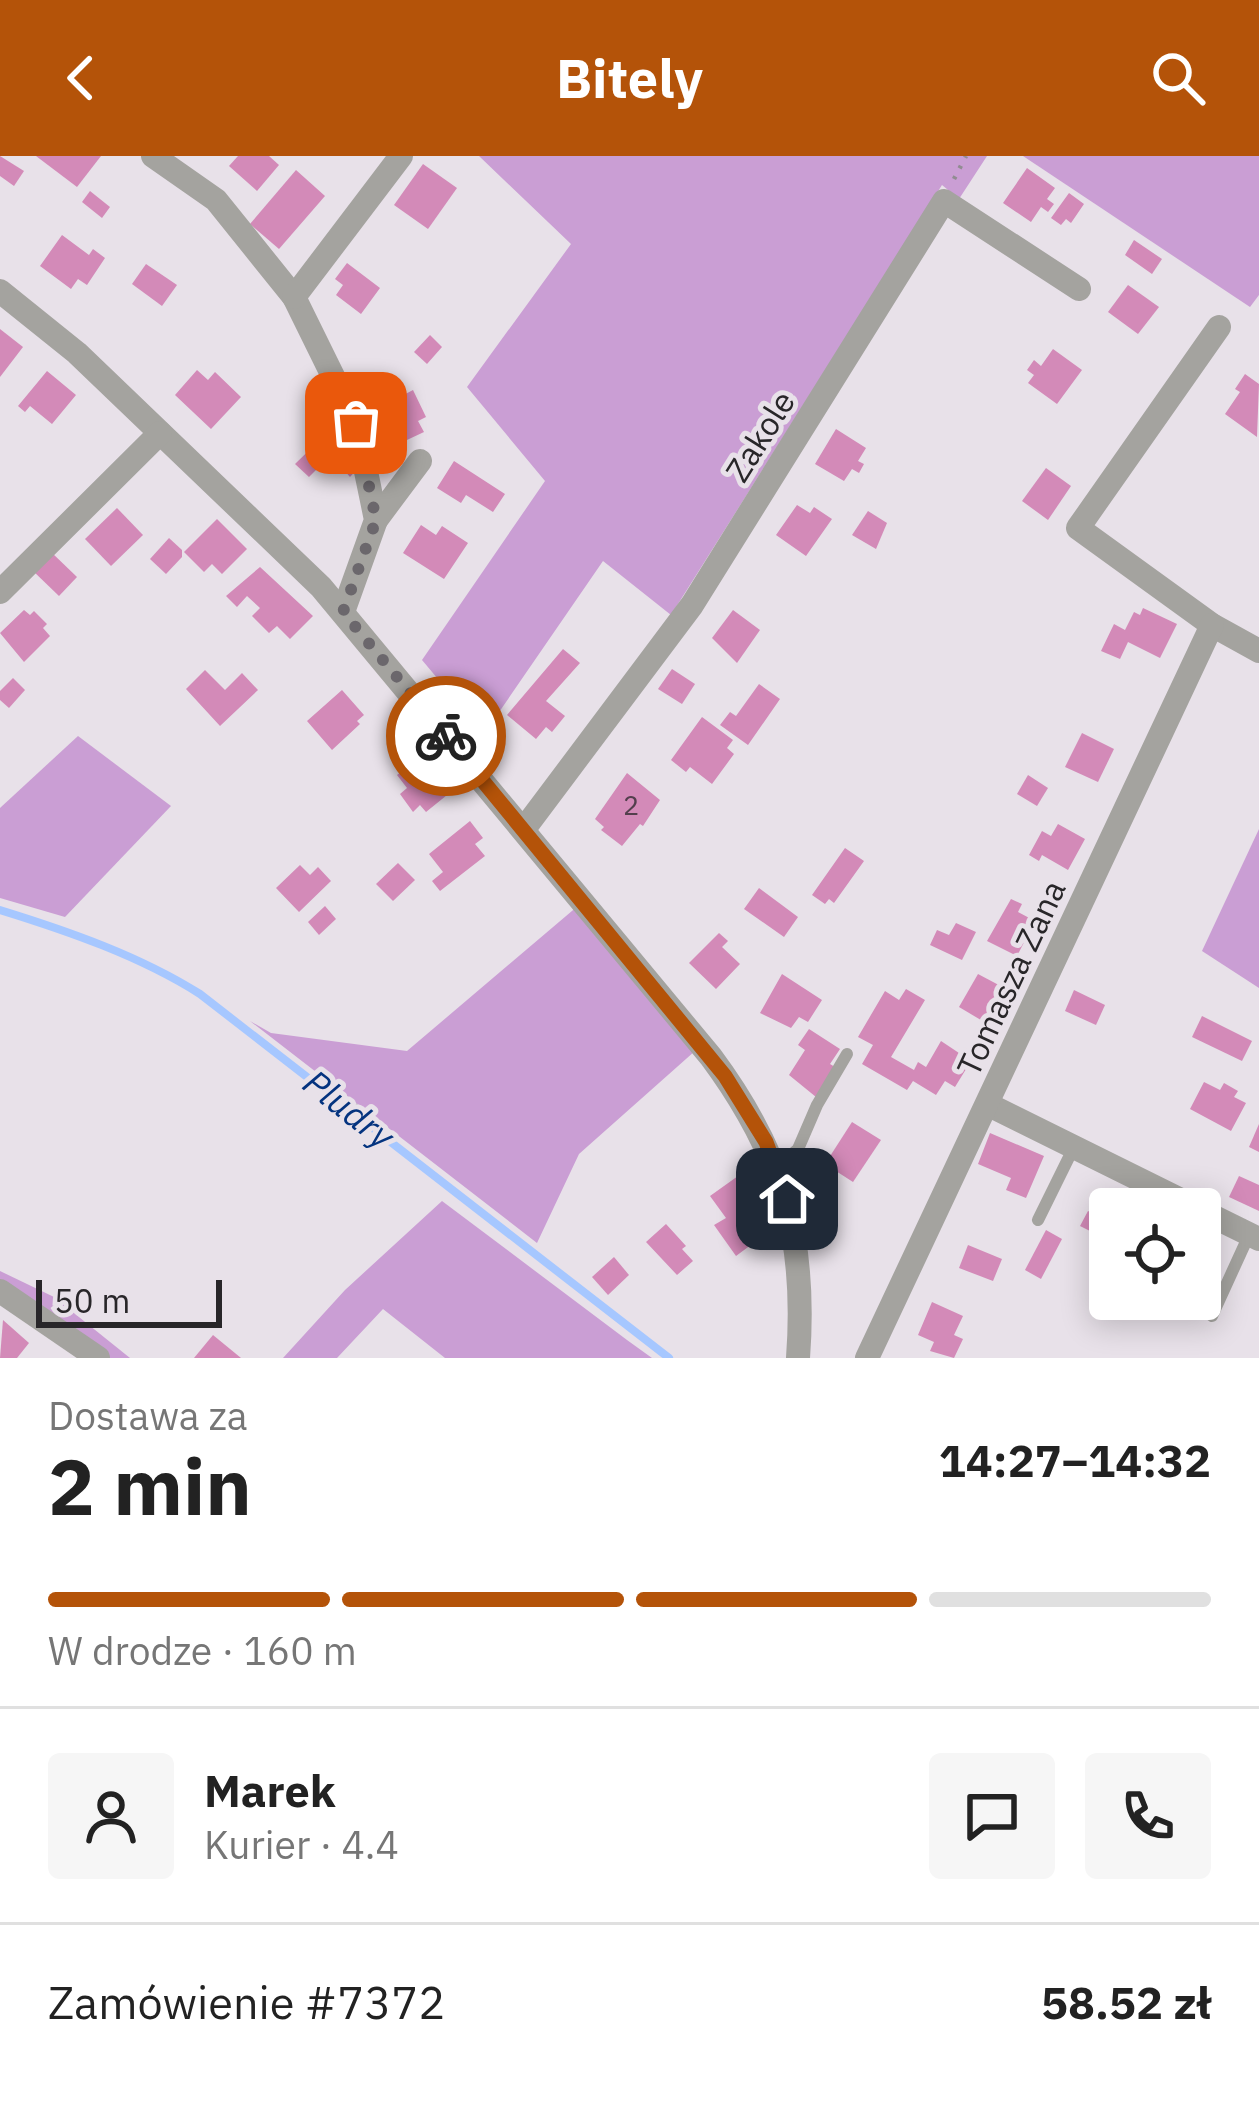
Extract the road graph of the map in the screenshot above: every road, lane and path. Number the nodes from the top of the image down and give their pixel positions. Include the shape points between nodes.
1 (153, 156) edge
2 (401, 156) edge
3 (1079, 289) dead end
4 (0, 291) edge
5 (294, 297) junction
6 (1219, 327) dead end
7 (160, 433) junction
8 (420, 461) dead end
9 (376, 520) junction
10 (0, 592) edge
11 (343, 612) junction
12 (1212, 625) junction
13 (1259, 651) edge
14 (524, 830) junction
15 (847, 1054) dead end
16 (359, 1104) dead end
17 (988, 1105) junction
18 (348, 1116) dead end
19 (1074, 1147) junction
20 (777, 1168) junction
21 (1157, 1188) edge
22 (1038, 1220) dead end
23 (1221, 1220) edge
24 (1254, 1236) edge
25 (0, 1291) edge
26 (1221, 1299) edge
27 (98, 1358) edge
28 (799, 1358) edge
29 (867, 1358) edge

1 - 5 street via 216,200
2 - 5 street
3 - 14 street, Zakole via 944,201 692,605
4 - 7 street
5 - 9 street via 356,423
6 - 12 street via 1078,528
7 - 10 street
7 - 11 street
8 - 9 street
9 - 11 street
11 - 14 street
12 - 13 street
12 - 17 street, Tomasza Zana
14 - 20 street via 711,1057
15 - 20 lane via 799,1149
16 - 18 path
17 - 19 street
17 - 29 street, Tomasza Zana
19 - 21 street
19 - 22 lane
20 - 28 street via 799,1267
23 - 24 street
24 - 26 lane
25 - 27 street

